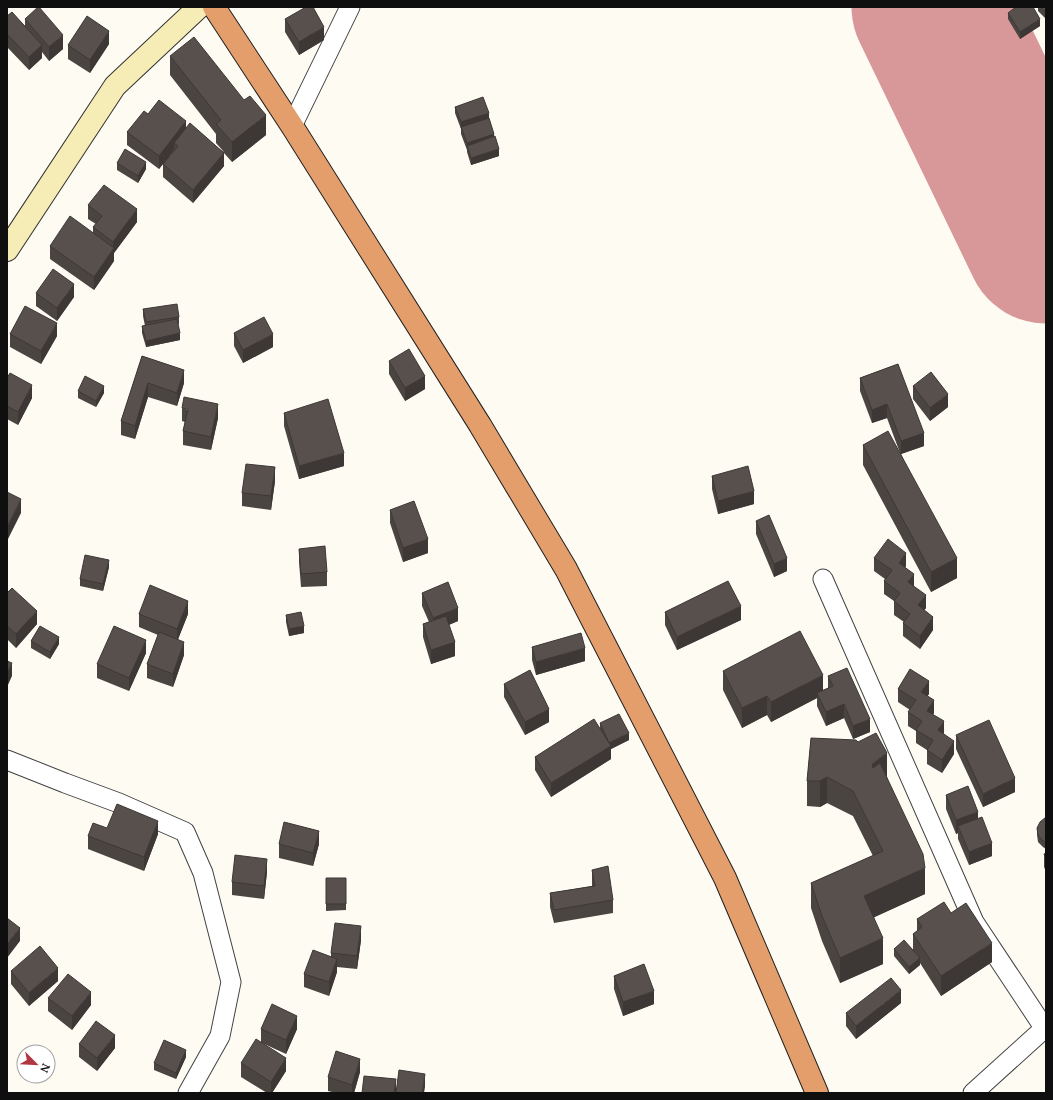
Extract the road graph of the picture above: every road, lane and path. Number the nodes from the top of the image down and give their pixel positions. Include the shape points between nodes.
1 (199, 7) edge
2 (214, 7) edge
3 (350, 7) edge
4 (292, 126) junction
5 (7, 250) edge
6 (823, 579) dead end
7 (7, 760) edge
8 (1045, 1028) edge
9 (188, 1093) edge
10 (817, 1093) edge
11 (973, 1093) edge

1 - 5 street via 115,86
2 - 4 highway
3 - 4 street
4 - 10 highway via 480,425 566,569 725,878
6 - 8 street via 974,922
7 - 9 street via 119,803 185,832 203,873 232,982 220,1036
8 - 11 street

